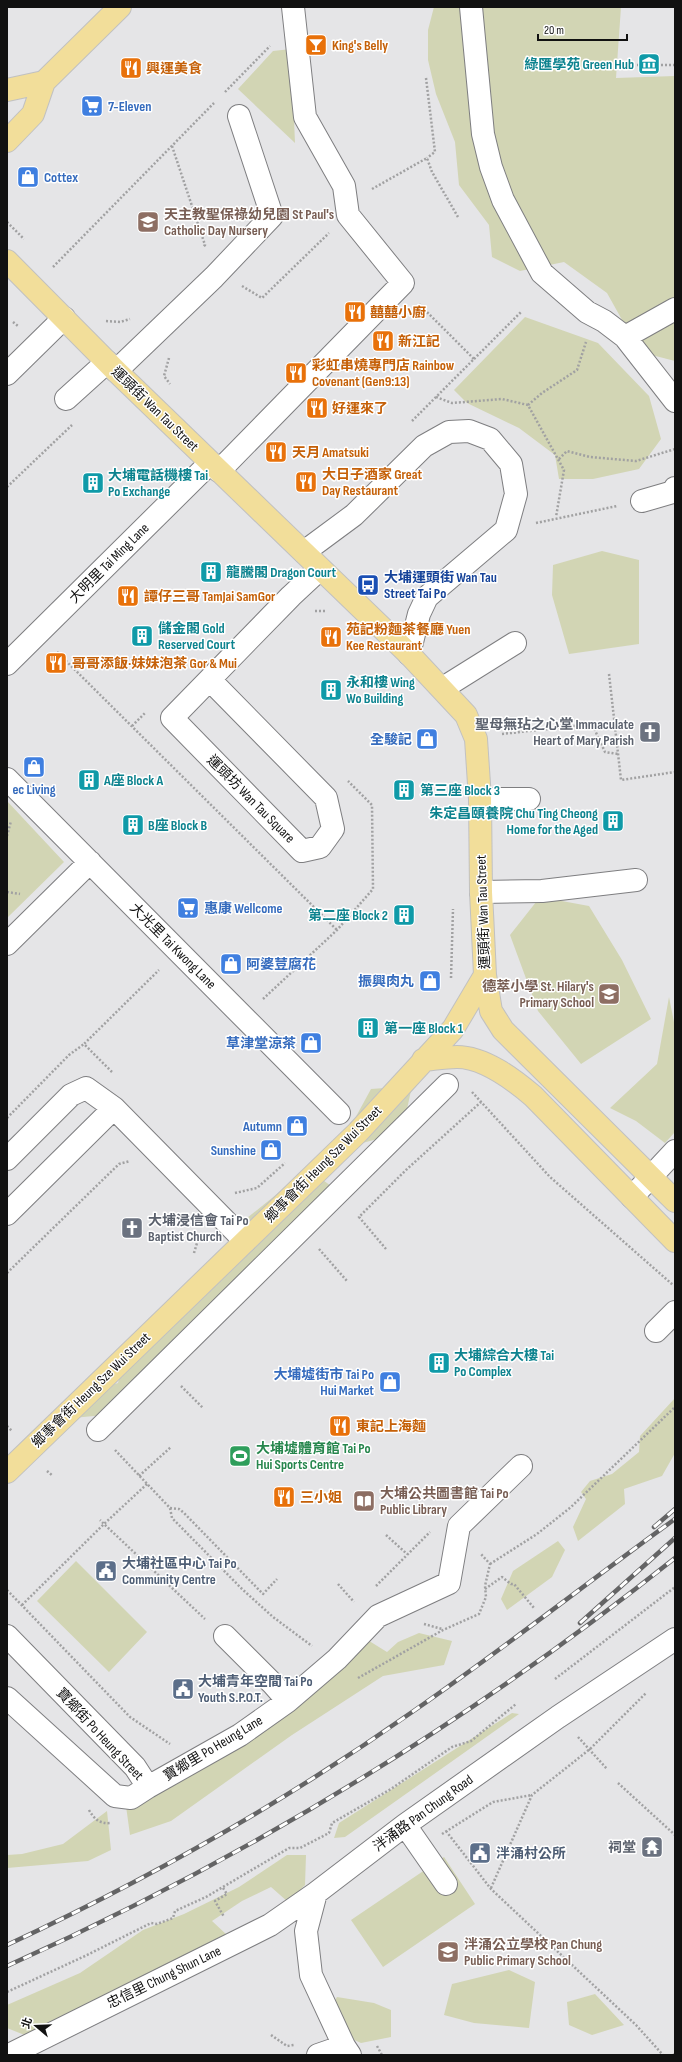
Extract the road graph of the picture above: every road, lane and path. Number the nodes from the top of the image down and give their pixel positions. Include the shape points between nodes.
1 (120, 7) edge
2 (470, 7) edge
3 (293, 15) edge
4 (633, 65) dead end
5 (675, 65) edge
6 (426, 78) dead end
7 (44, 82) junction
8 (7, 90) edge
9 (222, 96) dead end
10 (216, 101) dead end
11 (239, 116) dead end
12 (7, 141) edge
13 (172, 146) junction
14 (427, 158) junction
15 (347, 209) junction
16 (458, 217) dead end
17 (200, 250) dead end
18 (7, 261) edge
19 (53, 267) dead end
20 (403, 283) junction
21 (241, 286) dead end
22 (675, 309) edge
23 (521, 312) dead end
24 (137, 317) dead end
25 (64, 318) junction
26 (120, 322) dead end
27 (625, 337) junction
28 (171, 351) dead end
29 (474, 359) junction
30 (112, 367) junction
31 (577, 370) dead end
32 (7, 374) edge
33 (668, 381) edge
34 (174, 387) dead end
35 (436, 396) junction
36 (66, 399) dead end
37 (675, 401) edge
38 (528, 405) junction
39 (74, 423) dead end
40 (409, 424) dead end
41 (675, 449) edge
42 (559, 459) junction
43 (215, 467) junction
44 (7, 487) edge
45 (674, 493) edge
46 (642, 501) joint
47 (556, 517) junction
48 (534, 523) dead end
49 (304, 552) junction
50 (320, 569) junction
51 (291, 596) junction
52 (328, 611) dead end
53 (38, 633) junction
54 (516, 643) dead end
55 (409, 654) junction
56 (7, 664) edge
57 (609, 674) dead end
58 (210, 680) junction
59 (443, 688) junction
60 (476, 739) junction
61 (618, 754) junction
62 (675, 772) edge
63 (7, 779) edge
64 (480, 799) junction
65 (529, 799) dead end
66 (13, 816) dead end
67 (7, 836) edge
68 (90, 862) junction
69 (636, 880) dead end
70 (480, 892) junction
71 (453, 908) dead end
72 (337, 930) dead end
73 (7, 944) edge
74 (178, 952) junction
75 (485, 975) junction
76 (451, 979) dead end
77 (84, 1044) junction
78 (423, 1060) junction
79 (114, 1074) dead end
80 (447, 1085) joint
81 (481, 1102) junction
82 (114, 1108) junction
83 (338, 1113) dead end
84 (7, 1118) edge
85 (675, 1151) edge
86 (7, 1159) edge
87 (134, 1161) dead end
88 (286, 1162) dead end
89 (650, 1176) junction
90 (632, 1197) junction
91 (675, 1201) edge
92 (217, 1213) junction
93 (7, 1214) edge
94 (301, 1229) junction
95 (245, 1241) junction
96 (675, 1241) edge
97 (386, 1249) dead end
98 (192, 1258) dead end
99 (7, 1273) edge
100 (347, 1281) dead end
101 (675, 1287) edge
102 (675, 1312) edge
103 (656, 1331) dead end
104 (675, 1407) edge
105 (19, 1427) dead end
106 (98, 1430) joint
107 (10, 1436) dead end
108 (172, 1447) dead end
109 (521, 1466) dead end
110 (44, 1468) dead end
111 (7, 1472) edge
112 (53, 1476) dead end
113 (139, 1476) junction
114 (147, 1484) junction
115 (170, 1508) junction
116 (100, 1520) dead end
117 (104, 1524) junction
118 (386, 1535) dead end
119 (407, 1554) dead end
120 (490, 1564) dead end
121 (277, 1579) dead end
122 (338, 1584) dead end
123 (675, 1588) edge
124 (7, 1590) edge
125 (484, 1590) dead end
126 (22, 1605) junction
127 (357, 1605) dead end
128 (534, 1608) dead end
129 (7, 1636) edge
130 (225, 1636) joint
131 (675, 1639) edge
132 (337, 1659) junction
133 (556, 1679) dead end
134 (647, 1691) dead end
135 (7, 1698) edge
136 (288, 1701) junction
137 (516, 1704) dead end
138 (178, 1744) dead end
139 (618, 1783) dead end
140 (148, 1786) junction
141 (532, 1795) junction
142 (430, 1808) junction
143 (405, 1825) junction
144 (446, 1831) junction
145 (675, 1835) edge
146 (420, 1846) junction
147 (446, 1884) dead end
148 (223, 1888) junction
149 (491, 1889) junction
150 (316, 1893) junction
151 (228, 1915) dead end
152 (7, 1992) edge
153 (374, 2042) dead end
154 (347, 2050) edge
155 (9, 2055) edge
156 (318, 2055) edge
157 (382, 2055) edge
158 (663, 2055) edge

1 - 7 main road
2 - 27 street via 483,134 491,167 504,200 542,273 587,312
3 - 9 path
3 - 15 street via 305,117 344,186
4 - 5 path
6 - 14 path via 434,152
7 - 8 main road
7 - 12 main road via 33,114
10 - 13 path
11 - 30 street via 272,216 214,277
13 - 17 path via 205,245
13 - 19 path
14 - 15 path
14 - 16 path via 432,172
15 - 20 street
15 - 21 path via 262,298
18 - 25 main road, 運頭街 Wan Tau Street
20 - 29 path via 423,309
20 - 43 street, 大明里 Tai Ming Lane
22 - 27 street
23 - 29 path
24 - 26 path
25 - 30 main road, 運頭街 Wan Tau Street
25 - 32 street
27 - 33 street
28 - 34 path via 164,376
29 - 35 path
30 - 36 street
30 - 43 main road, 運頭街 Wan Tau Street
31 - 38 path
33 - 37 street
35 - 38 path via 452,403 502,399
35 - 40 path
38 - 42 path
39 - 44 path
41 - 42 path via 636,461 590,457 568,451
42 - 47 path via 564,470
43 - 49 main road, 運頭街 Wan Tau Street
43 - 53 street, 大明里 Tai Ming Lane
45 - 46 street
46 - 47 path
47 - 48 path
49 - 50 main road, 運頭街 Wan Tau Street
49 - 55 street via 354,514 424,446 449,432 469,431 490,439 511,464 515,486 516,494 506,530 427,597 419,614
50 - 51 street, 運頭坊 Wan Tau Square
50 - 55 main road, 運頭街 Wan Tau Street
51 - 52 path via 305,611
51 - 58 street, 運頭坊 Wan Tau Square
53 - 56 street, 大明里 Tai Ming Lane
53 - 72 path
54 - 59 street
55 - 59 main road, 運頭街 Wan Tau Street
57 - 61 path
58 - 58 street, 運頭坊 Wan Tau Square via 172,718 302,851 320,847 333,829 326,798
59 - 60 main road, 運頭街 Wan Tau Street via 466,715
60 - 61 path via 504,733 592,724 605,752
60 - 64 main road, 運頭街 Wan Tau Street
61 - 62 path via 621,780
63 - 68 street, 大光里 Tai Kwong Lane
64 - 65 street
64 - 70 main road, 運頭街 Wan Tau Street
66 - 67 path
68 - 73 street
68 - 74 street, 大光里 Tai Kwong Lane
69 - 70 street via 542,891
70 - 75 main road, 運頭街 Wan Tau Street
71 - 76 path
74 - 77 path
74 - 83 street, 大光里 Tai Kwong Lane
75 - 78 main road, 鄉事會街 Heung Sze Wui Street via 453,1029
75 - 89 main road, 運頭街 Wan Tau Street via 491,1011 503,1030
77 - 79 path
77 - 84 path via 69,1055
78 - 90 main road via 458,1056 482,1063 512,1078 533,1096
78 - 95 main road, 鄉事會街 Heung Sze Wui Street via 358,1132
80 - 81 path via 456,1080 470,1089
80 - 94 street
81 - 97 path via 359,1217
81 - 101 path via 550,1177
82 - 86 street via 86,1088 71,1094
82 - 92 street
82 - 93 street
85 - 89 street
87 - 99 path via 119,1164
88 - 92 path via 257,1188 236,1191
89 - 90 street
89 - 91 main road, 運頭街 Wan Tau Street
90 - 96 main road
92 - 95 street
92 - 98 path via 202,1228
94 - 100 path
94 - 106 street
95 - 111 main road, 鄉事會街 Heung Sze Wui Street
102 - 103 street
104 - 120 path via 571,1507 538,1534
105 - 107 path
106 - 113 path
108 - 113 path
109 - 132 street, 寶鄉里 Po Heung Lane via 459,1526 449,1583 378,1616
110 - 112 path
113 - 114 path
114 - 115 path
114 - 117 path
115 - 121 path via 179,1508 263,1594
115 - 132 path via 172,1518 272,1618 316,1650
116 - 117 path
117 - 126 path
117 - 130 path
118 - 119 path
122 - 127 path
123 - 133 path
124 - 126 path
125 - 128 path via 502,1577 514,1584
126 - 138 path via 130,1717 170,1744
129 - 140 street, 寶鄉街 Po Heung Street via 135,1767
130 - 136 street
131 - 142 street, 泮涌路 Pan Chung Road via 558,1717
132 - 136 street, 寶鄉里 Po Heung Lane
134 - 141 path via 590,1749
135 - 140 street, 寶鄉街 Po Heung Street via 115,1796 131,1798
136 - 140 street, 寶鄉里 Po Heung Lane via 240,1734
137 - 148 path via 470,1740 452,1747 391,1789 332,1823 329,1833 300,1848 289,1848
139 - 145 path
141 - 144 path via 493,1802
141 - 149 path
142 - 143 street, 泮涌路 Pan Chung Road
142 - 144 path
143 - 146 street
143 - 150 street, 泮涌路 Pan Chung Road
144 - 146 path
144 - 149 path
146 - 147 street
148 - 151 path via 227,1894 215,1901 224,1918
148 - 152 path via 176,1911 173,1918 157,1924 151,1922
149 - 158 path via 636,2025
150 - 154 street via 306,1931 311,1975
150 - 155 street, 忠信里 Chung Shun Lane via 270,1925
153 - 157 path
154 - 156 street

